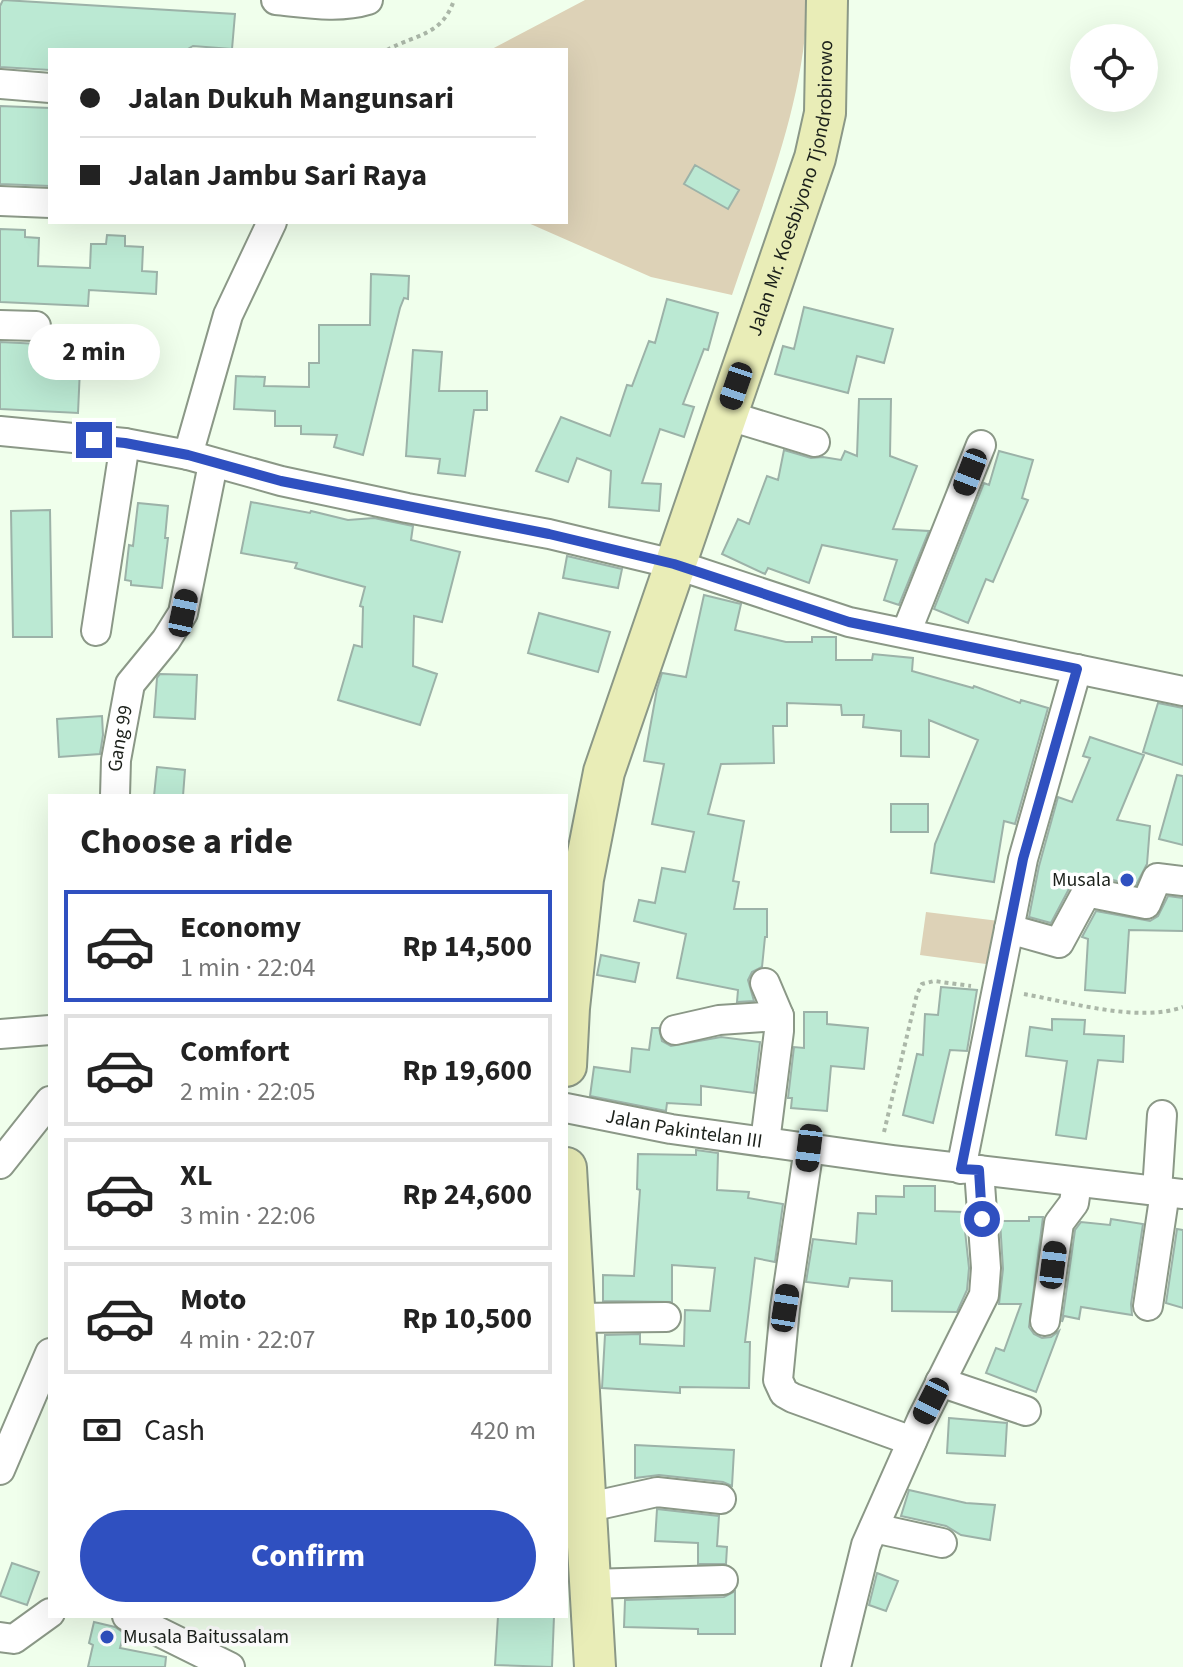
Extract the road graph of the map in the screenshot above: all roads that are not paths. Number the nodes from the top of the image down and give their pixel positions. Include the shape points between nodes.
1 (276, 0) edge
2 (368, 0) edge
3 (827, 0) edge
4 (0, 84) edge
5 (48, 88) edge
6 (0, 201) edge
7 (48, 203) edge
8 (271, 224) edge
9 (0, 325) edge
10 (36, 326) dead end
11 (726, 415) junction
12 (0, 431) edge
13 (815, 442) dead end
14 (125, 443) junction
15 (981, 445) dead end
16 (201, 460) junction
17 (674, 564) junction
18 (96, 631) dead end
19 (906, 633) junction
20 (1077, 669) junction
21 (1183, 691) edge
22 (115, 794) edge
23 (1183, 881) edge
24 (1009, 929) junction
25 (765, 983) dead end
26 (779, 1016) junction
27 (568, 1027) edge
28 (48, 1030) edge
29 (675, 1030) dead end
30 (0, 1034) edge
31 (48, 1104) edge
32 (568, 1108) edge
33 (1162, 1115) dead end
34 (765, 1142) junction
35 (809, 1148) junction
36 (0, 1164) edge
37 (970, 1169) junction
38 (1077, 1182) junction
39 (1169, 1193) edge
40 (568, 1211) edge
41 (1148, 1306) dead end
42 (666, 1317) dead end
43 (573, 1318) junction
44 (1045, 1321) dead end
45 (48, 1358) edge
46 (940, 1382) junction
47 (1026, 1411) dead end
48 (912, 1441) junction
49 (0, 1470) edge
50 (721, 1499) dead end
51 (585, 1508) junction
52 (874, 1528) junction
53 (942, 1543) dead end
54 (723, 1580) dead end
55 (590, 1584) junction
56 (48, 1614) edge
57 (131, 1618) edge
58 (0, 1637) edge
59 (230, 1667) edge
60 (595, 1667) edge
61 (836, 1667) edge

1 - 2 street
3 - 11 main road, Jalan Mr. Koesbiyono Tjondrobirowo via 825,113 815,158
4 - 5 street
6 - 7 street
8 - 16 street, Gang 99 via 228,315
9 - 10 street
11 - 13 street
11 - 17 main road, Jalan Mr. Koesbiyono Tjondrobirowo
12 - 14 street
14 - 16 street
14 - 18 street
15 - 19 street
16 - 17 street
16 - 22 street, Gang 99 via 183,613 130,684
17 - 19 street via 849,622
17 - 27 main road, Jalan Mr. Koesbiyono Tjondrobirowo via 598,798 583,879
19 - 20 street
20 - 21 street
20 - 24 street via 1023,859
23 - 24 street via 1157,878 1146,904 1085,895 1059,943
24 - 37 street via 995,989
25 - 26 street
26 - 29 street via 719,1020
26 - 34 street
28 - 30 street
31 - 36 street
32 - 34 street, Jalan Pakintelan III
33 - 39 street
34 - 35 street, Jalan Pakintelan III
35 - 37 street, Jalan Pakintelan III
35 - 48 street via 779,1387 793,1398
37 - 38 street, Jalan Pakintelan III
37 - 46 street via 986,1268 984,1295
38 - 39 street, Jalan Pakintelan III
38 - 44 street via 1074,1203 1059,1223
39 - 41 street
40 - 43 main road
42 - 43 street
43 - 51 main road
45 - 49 street
46 - 47 street
46 - 48 street
48 - 52 street
50 - 51 street via 657,1492
51 - 55 main road
52 - 53 street
52 - 61 street
54 - 55 street
55 - 60 main road
56 - 58 street via 14,1639
57 - 59 street

